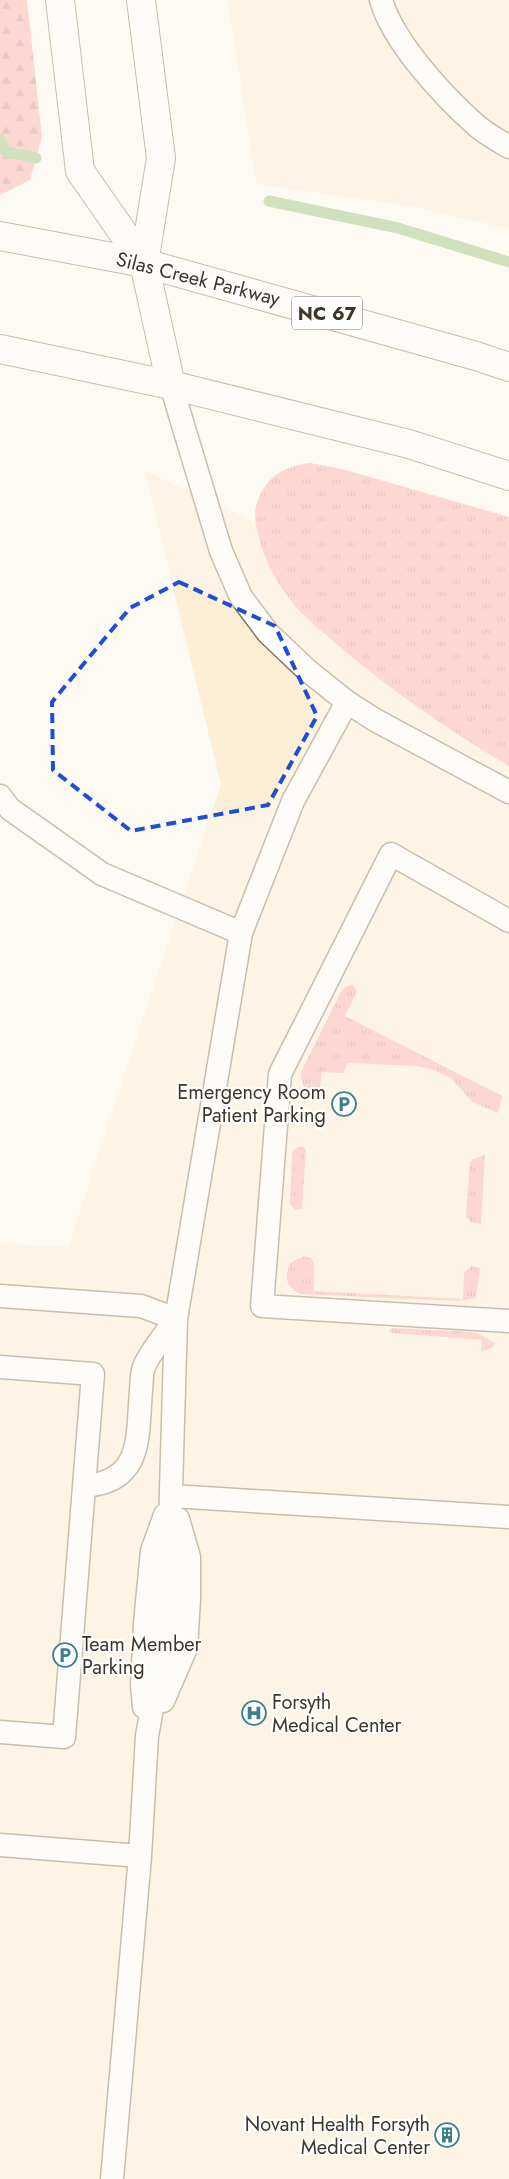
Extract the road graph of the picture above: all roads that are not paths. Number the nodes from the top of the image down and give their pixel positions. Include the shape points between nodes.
1 (60, 0) edge
2 (141, 0) edge
3 (381, 0) edge
4 (509, 147) edge
5 (0, 236) edge
6 (144, 263) junction
7 (0, 349) edge
8 (509, 367) edge
9 (172, 385) junction
10 (509, 476) edge
11 (348, 702) junction
12 (509, 792) edge
13 (0, 796) edge
14 (509, 921) edge
15 (241, 933) junction
16 (0, 1296) edge
17 (176, 1319) junction
18 (509, 1322) edge
19 (0, 1367) edge
20 (84, 1486) junction
21 (172, 1496) junction
22 (509, 1517) edge
23 (0, 1732) edge
24 (148, 1736) junction
25 (0, 1845) edge
26 (140, 1856) junction
27 (112, 2179) edge

1 - 6 main road via 80,171
2 - 6 main road via 161,158
3 - 4 lane via 408,51 439,88 478,126
5 - 6 main road, Silas Creek Parkway / NC 67
6 - 8 main road, Silas Creek Parkway / NC 67
6 - 9 main road
7 - 9 main road
9 - 10 main road via 409,444
9 - 11 lane via 221,551 241,597 268,633 307,670
11 - 12 lane via 375,720
11 - 15 lane via 293,801
13 - 15 lane via 10,809 102,874
14 - 18 lane via 391,854 280,1074 262,1306
15 - 17 lane
16 - 17 lane via 140,1306
17 - 20 lane via 144,1368 135,1454 126,1470 115,1477 97,1485
17 - 21 lane
19 - 20 lane via 93,1374
20 - 23 lane via 64,1737
21 - 22 lane
21 - 24 lane via 152,1551 149,1578 142,1685
21 - 24 lane via 189,1557 186,1648
24 - 26 lane
25 - 26 lane
26 - 27 lane

